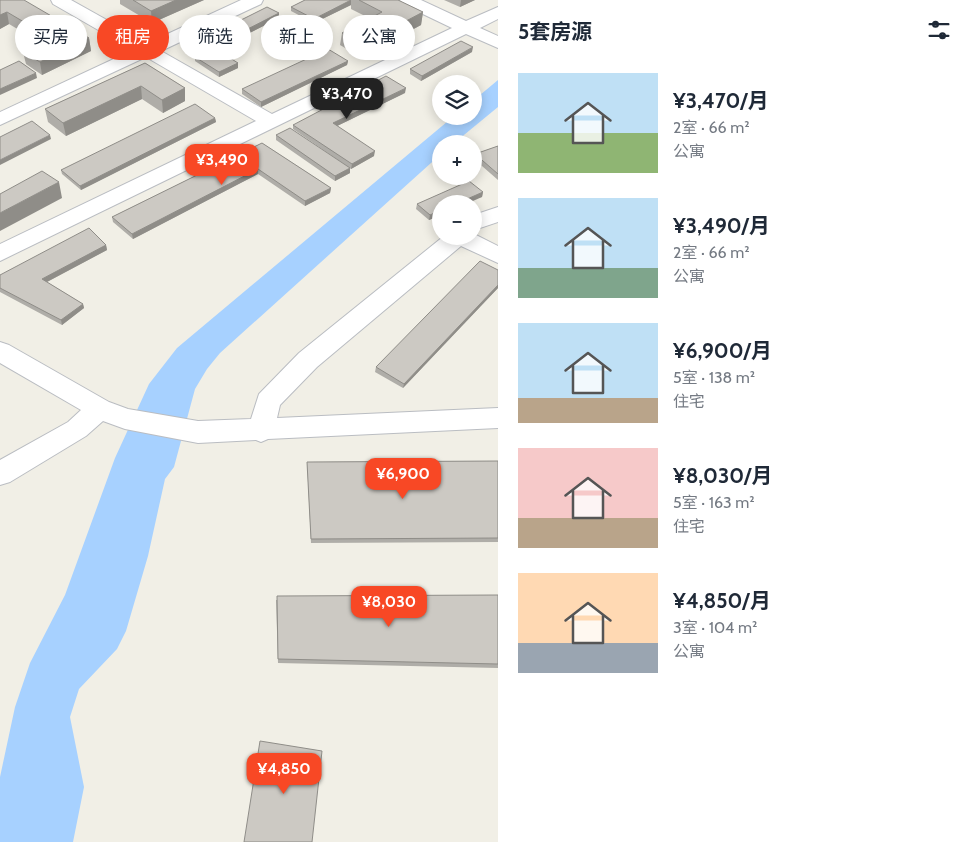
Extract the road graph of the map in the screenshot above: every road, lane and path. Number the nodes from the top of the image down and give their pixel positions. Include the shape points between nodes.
1 (59, 0) edge
2 (255, 0) edge
3 (408, 0) edge
4 (498, 12) edge
5 (97, 22) edge
6 (466, 28) junction
7 (169, 39) edge
8 (498, 43) edge
9 (124, 60) edge
10 (163, 60) edge
11 (0, 120) edge
12 (272, 122) junction
13 (498, 214) edge
14 (482, 220) edge
15 (448, 245) edge
16 (477, 245) edge
17 (0, 253) edge
18 (498, 256) edge
19 (0, 351) edge
20 (100, 409) junction
21 (498, 418) edge
22 (261, 430) junction
23 (0, 474) edge

1 - 5 street
2 - 7 street
3 - 6 street
4 - 6 street
6 - 8 street
6 - 12 street
9 - 11 street
10 - 12 street
12 - 17 street
13 - 14 street
15 - 22 street via 308,360 268,401
16 - 18 street
19 - 20 street
20 - 22 street via 125,419 198,432
20 - 23 street via 77,429
21 - 22 street

